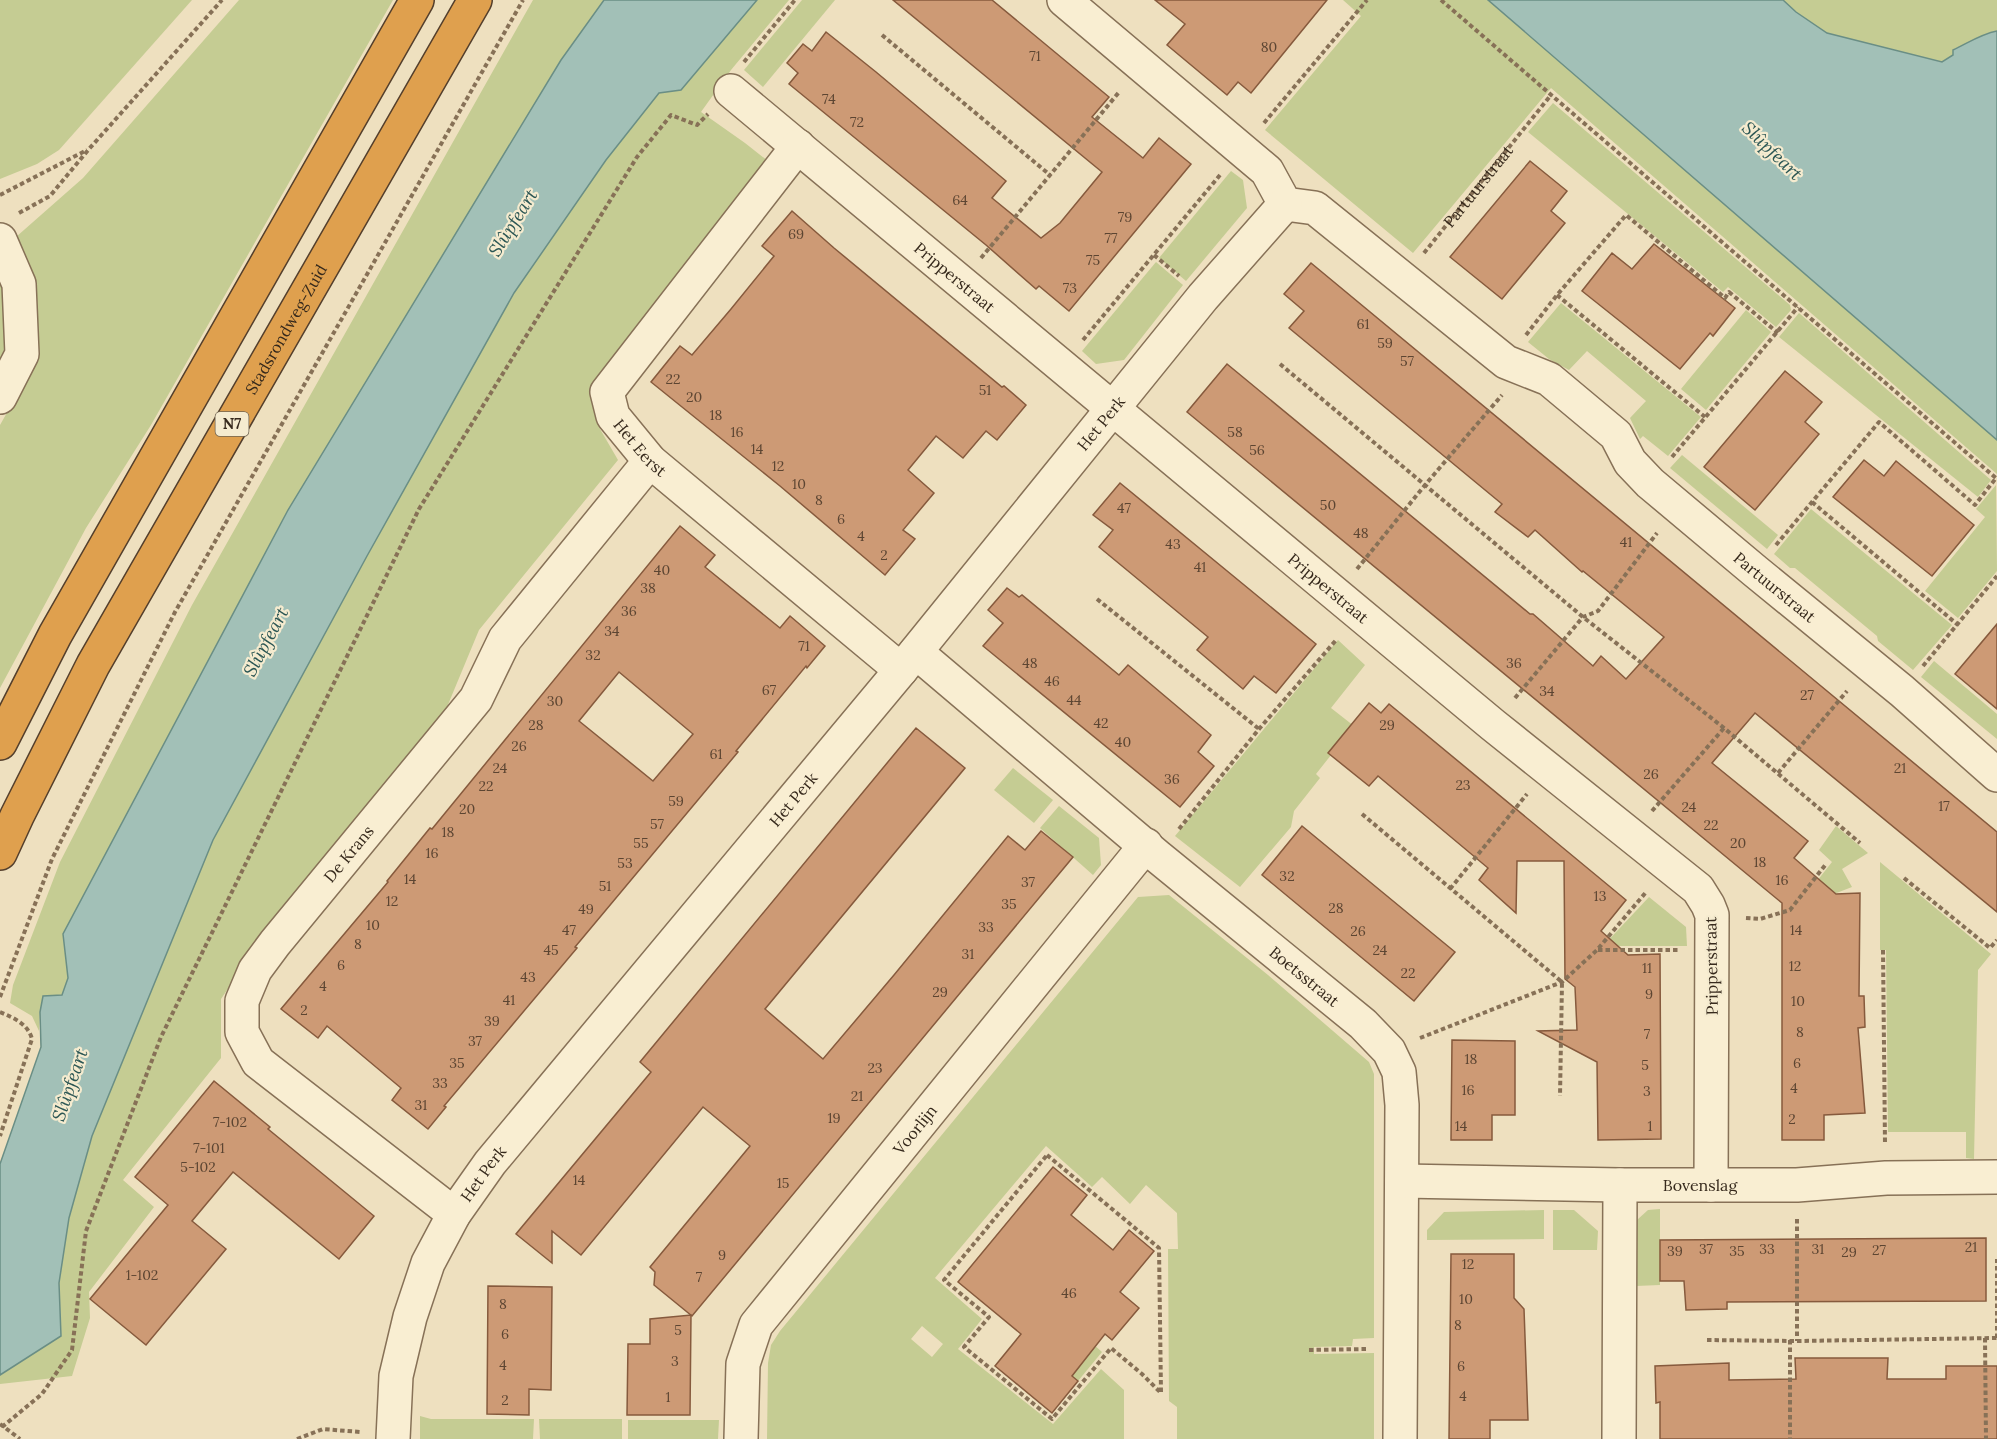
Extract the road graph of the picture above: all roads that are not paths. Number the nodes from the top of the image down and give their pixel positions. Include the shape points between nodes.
1 (417, 0) edge
2 (475, 0) edge
3 (1064, 0) edge
4 (731, 91) road end
5 (798, 146) junction
6 (1285, 204) junction
7 (5, 229) edge
8 (0, 397) edge
9 (1114, 409) junction
10 (650, 461) junction
11 (908, 661) junction
12 (0, 743) edge
13 (1997, 775) edge
14 (1151, 850) junction
15 (0, 853) edge
16 (1997, 1177) edge
17 (1402, 1181) junction
18 (1620, 1185) junction
19 (1711, 1185) junction
20 (454, 1214) junction
21 (379, 1436) edge
22 (741, 1439) edge
23 (1400, 1439) edge
24 (1619, 1439) edge

1 - 12 highway via 61,624
2 - 15 highway, Stadsrondweg-Zuid / N7 via 93,665
3 - 6 street via 1266,171
4 - 5 street, Pripperstraat
5 - 9 street, Pripperstraat
5 - 10 street, Het Eerst via 607,392 613,416
6 - 9 street, Het Perk via 1203,297
6 - 13 street, Partuurstraat via 1315,208 1506,362 1549,379 1616,435 1630,462 1650,483 1902,691
7 - 8 street via 19,284 22,354
9 - 11 street, Het Perk
9 - 19 street, Pripperstraat via 1493,725 1698,889 1712,915
10 - 11 street, Het Eerst
10 - 20 street, De Krans via 504,639 476,699 275,943 255,970 242,1001 242,1032 258,1062
11 - 14 street, Boetsstraat
11 - 20 street, Het Perk via 490,1163
14 - 17 street, Boetsstraat via 1363,1024 1389,1051 1399,1072
14 - 22 street, Voorlijn via 756,1325 743,1364
16 - 19 street, Bovenslag
17 - 18 street, Bovenslag
17 - 23 street, Boetsstraat
18 - 19 street, Bovenslag
18 - 24 street
20 - 21 street, Het Perk via 428,1263

